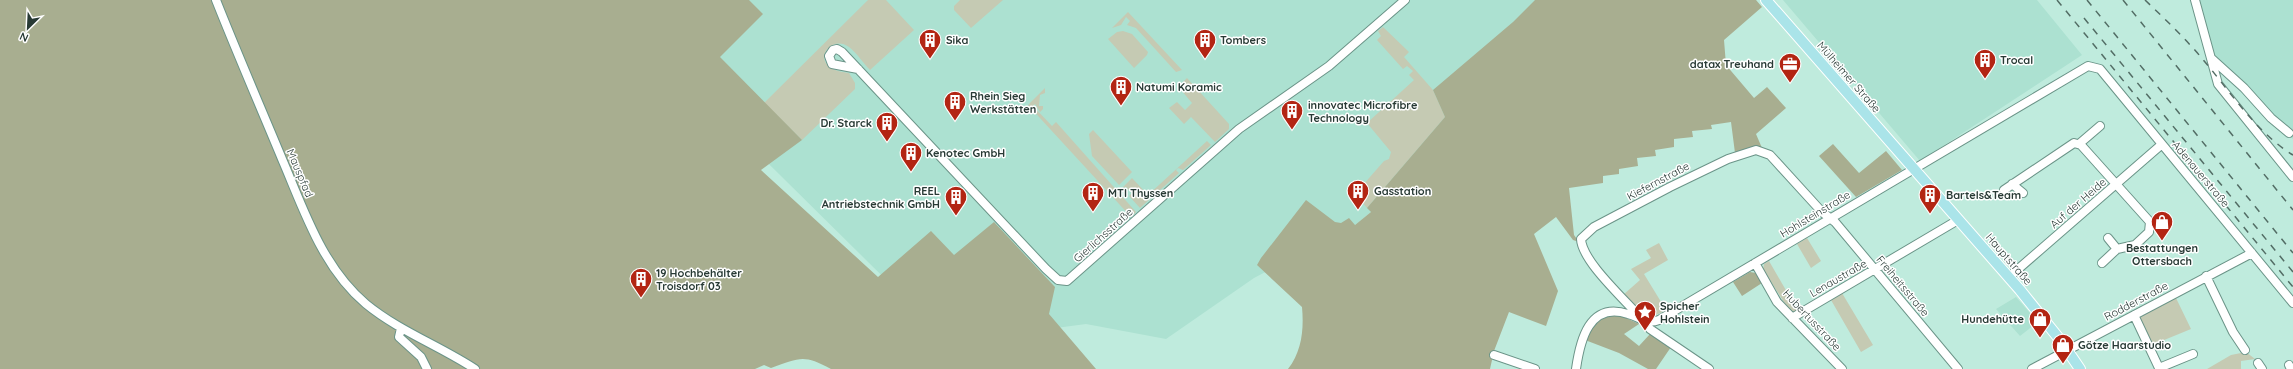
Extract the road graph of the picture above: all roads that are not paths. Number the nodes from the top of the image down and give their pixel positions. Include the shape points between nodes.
1 (216, 0) edge
2 (1406, 0) edge
3 (1766, 0) edge
4 (2195, 0) edge
5 (2212, 59) junction
6 (2088, 66) joint
7 (858, 69) dead end
8 (2100, 126) dead end
9 (2289, 133) dead end
10 (2079, 144) junction
11 (2161, 145) junction
12 (1914, 169) junction
13 (2293, 177) edge
14 (2012, 184) junction
15 (2116, 184) junction
16 (2004, 190) dead end
17 (2023, 194) dead end
18 (1830, 218) junction
19 (1958, 220) junction
20 (2108, 238) dead end
21 (2117, 249) junction
22 (2252, 253) junction
23 (1755, 263) junction
24 (2102, 263) dead end
25 (1875, 270) junction
26 (2206, 276) junction
27 (2009, 277) junction
28 (2293, 303) edge
29 (2134, 315) junction
30 (1792, 318) junction
31 (1647, 322) junction
32 (401, 328) junction
33 (2068, 350) junction
34 (2245, 350) dead end
35 (2193, 354) dead end
36 (1494, 355) dead end
37 (428, 369) edge
38 (475, 369) edge
39 (1535, 369) edge
40 (1576, 369) edge
41 (1709, 369) edge
42 (1842, 369) edge
43 (1958, 369) edge
44 (2032, 369) edge
45 (2080, 369) edge

1 - 32 street, Mauspfad via 322,249 357,295
2 - 7 street, Gierlichsstraße via 1317,76 1240,129 1067,281 1058,280 1046,268
3 - 12 main road, Mülheimer Straße
4 - 5 street
5 - 9 street
5 - 13 street via 2218,84
6 - 11 street, Adenauerstraße via 2100,69
6 - 12 street, Hohlsteinstraße
8 - 10 street
10 - 14 street via 2074,144
10 - 15 street
11 - 15 street, Auf der Heide
11 - 22 street, Adenauerstraße
12 - 18 street, Hohlsteinstraße
12 - 19 main road, Hauptstraße
14 - 16 street
14 - 17 street
15 - 21 street via 2148,218 2150,228 2135,245
15 - 27 street, Auf der Heide
18 - 23 street, Hohlsteinstraße
18 - 25 street, Freiheitsstraße
18 - 31 street, Kiefernstraße via 1770,155 1756,150 1699,172 1594,227 1581,239 1586,256 1633,310
19 - 25 street, Lenaustraße
19 - 27 main road, Hauptstraße
20 - 21 street
21 - 24 street
22 - 26 street, Rodderstraße
22 - 28 street, Adenauerstraße
23 - 30 street, Hubertusstraße via 1777,302
23 - 31 street, Hohlsteinstraße via 1659,320
25 - 30 street, Lenaustraße
25 - 43 street, Freiheitsstraße
26 - 29 street, Rodderstraße
26 - 34 street via 2233,332
27 - 33 main road, Hauptstraße
29 - 33 street, Rodderstraße
29 - 35 street via 2159,368
30 - 42 street, Hubertusstraße
31 - 40 street via 1629,314 1616,312 1607,312 1593,320 1584,334
31 - 41 street via 1652,331
32 - 37 street via 401,341 421,358
32 - 38 street, Mauspfad
33 - 44 street, Rodderstraße
33 - 45 main road, Hauptstraße
36 - 39 street

